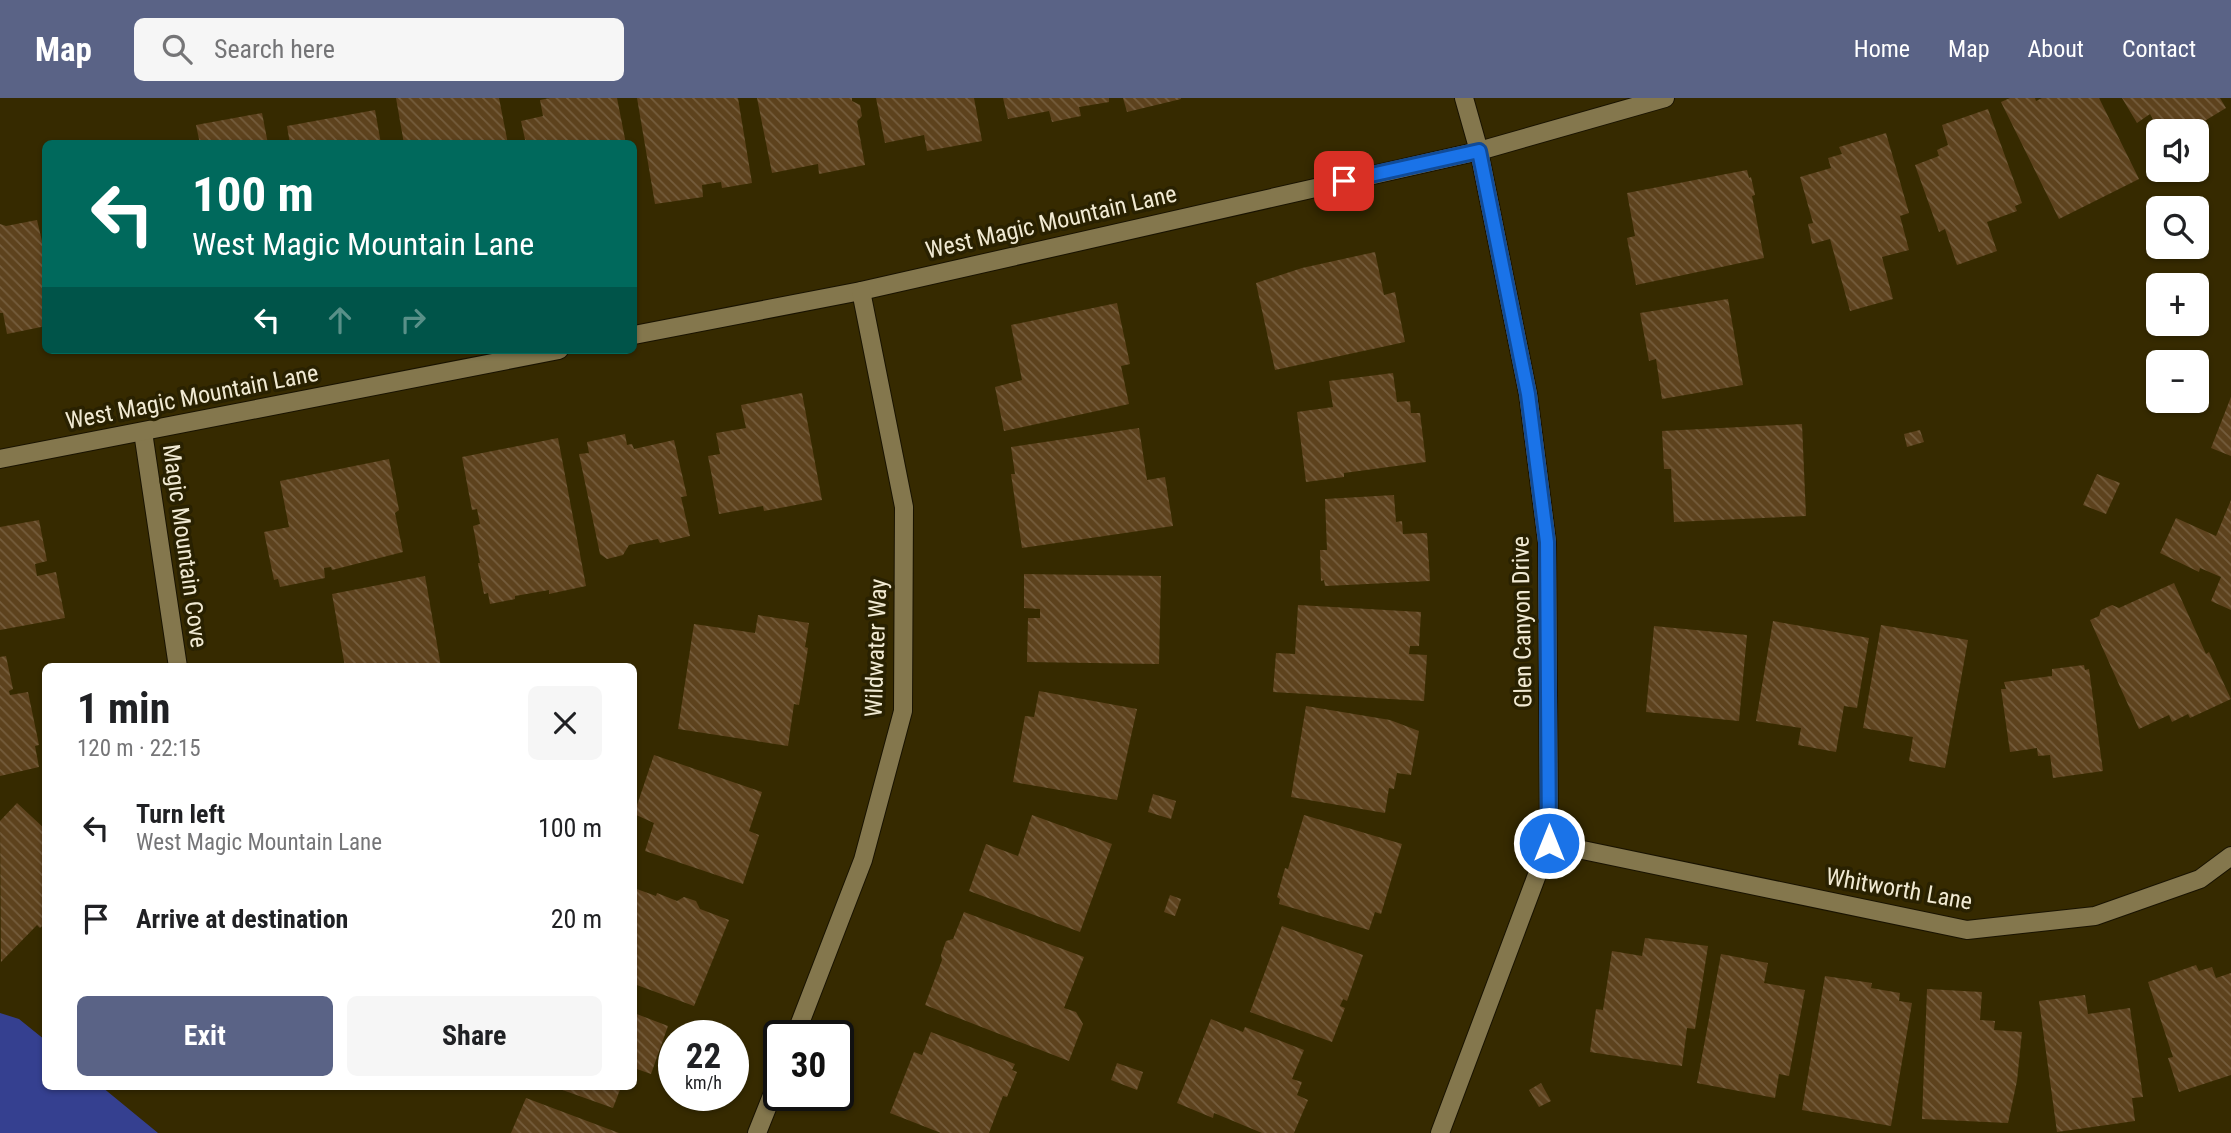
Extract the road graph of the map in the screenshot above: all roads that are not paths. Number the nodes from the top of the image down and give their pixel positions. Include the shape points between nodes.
1 (1464, 98) edge
2 (1665, 98) edge
3 (1479, 151) junction
4 (861, 291) junction
5 (637, 334) edge
6 (539, 354) edge
7 (143, 432) junction
8 (0, 459) edge
9 (177, 663) edge
10 (1549, 843) junction
11 (2231, 856) edge
12 (801, 1020) edge
13 (766, 1111) edge
14 (757, 1133) edge
15 (1440, 1133) edge

1 - 3 street, Glen Canyon Drive
2 - 3 street, West Magic Mountain Lane
3 - 4 street, West Magic Mountain Lane
3 - 10 street, Glen Canyon Drive via 1528,394 1547,542
4 - 5 street, West Magic Mountain Lane
4 - 12 street, Wildwater Way via 904,507 902,711 863,860
6 - 7 street, West Magic Mountain Lane
7 - 8 street, West Magic Mountain Lane
7 - 9 street, Magic Mountain Cove
10 - 11 street, Whitworth Lane via 1967,930 2095,916 2200,879
10 - 15 street, Glen Canyon Drive
13 - 14 street

